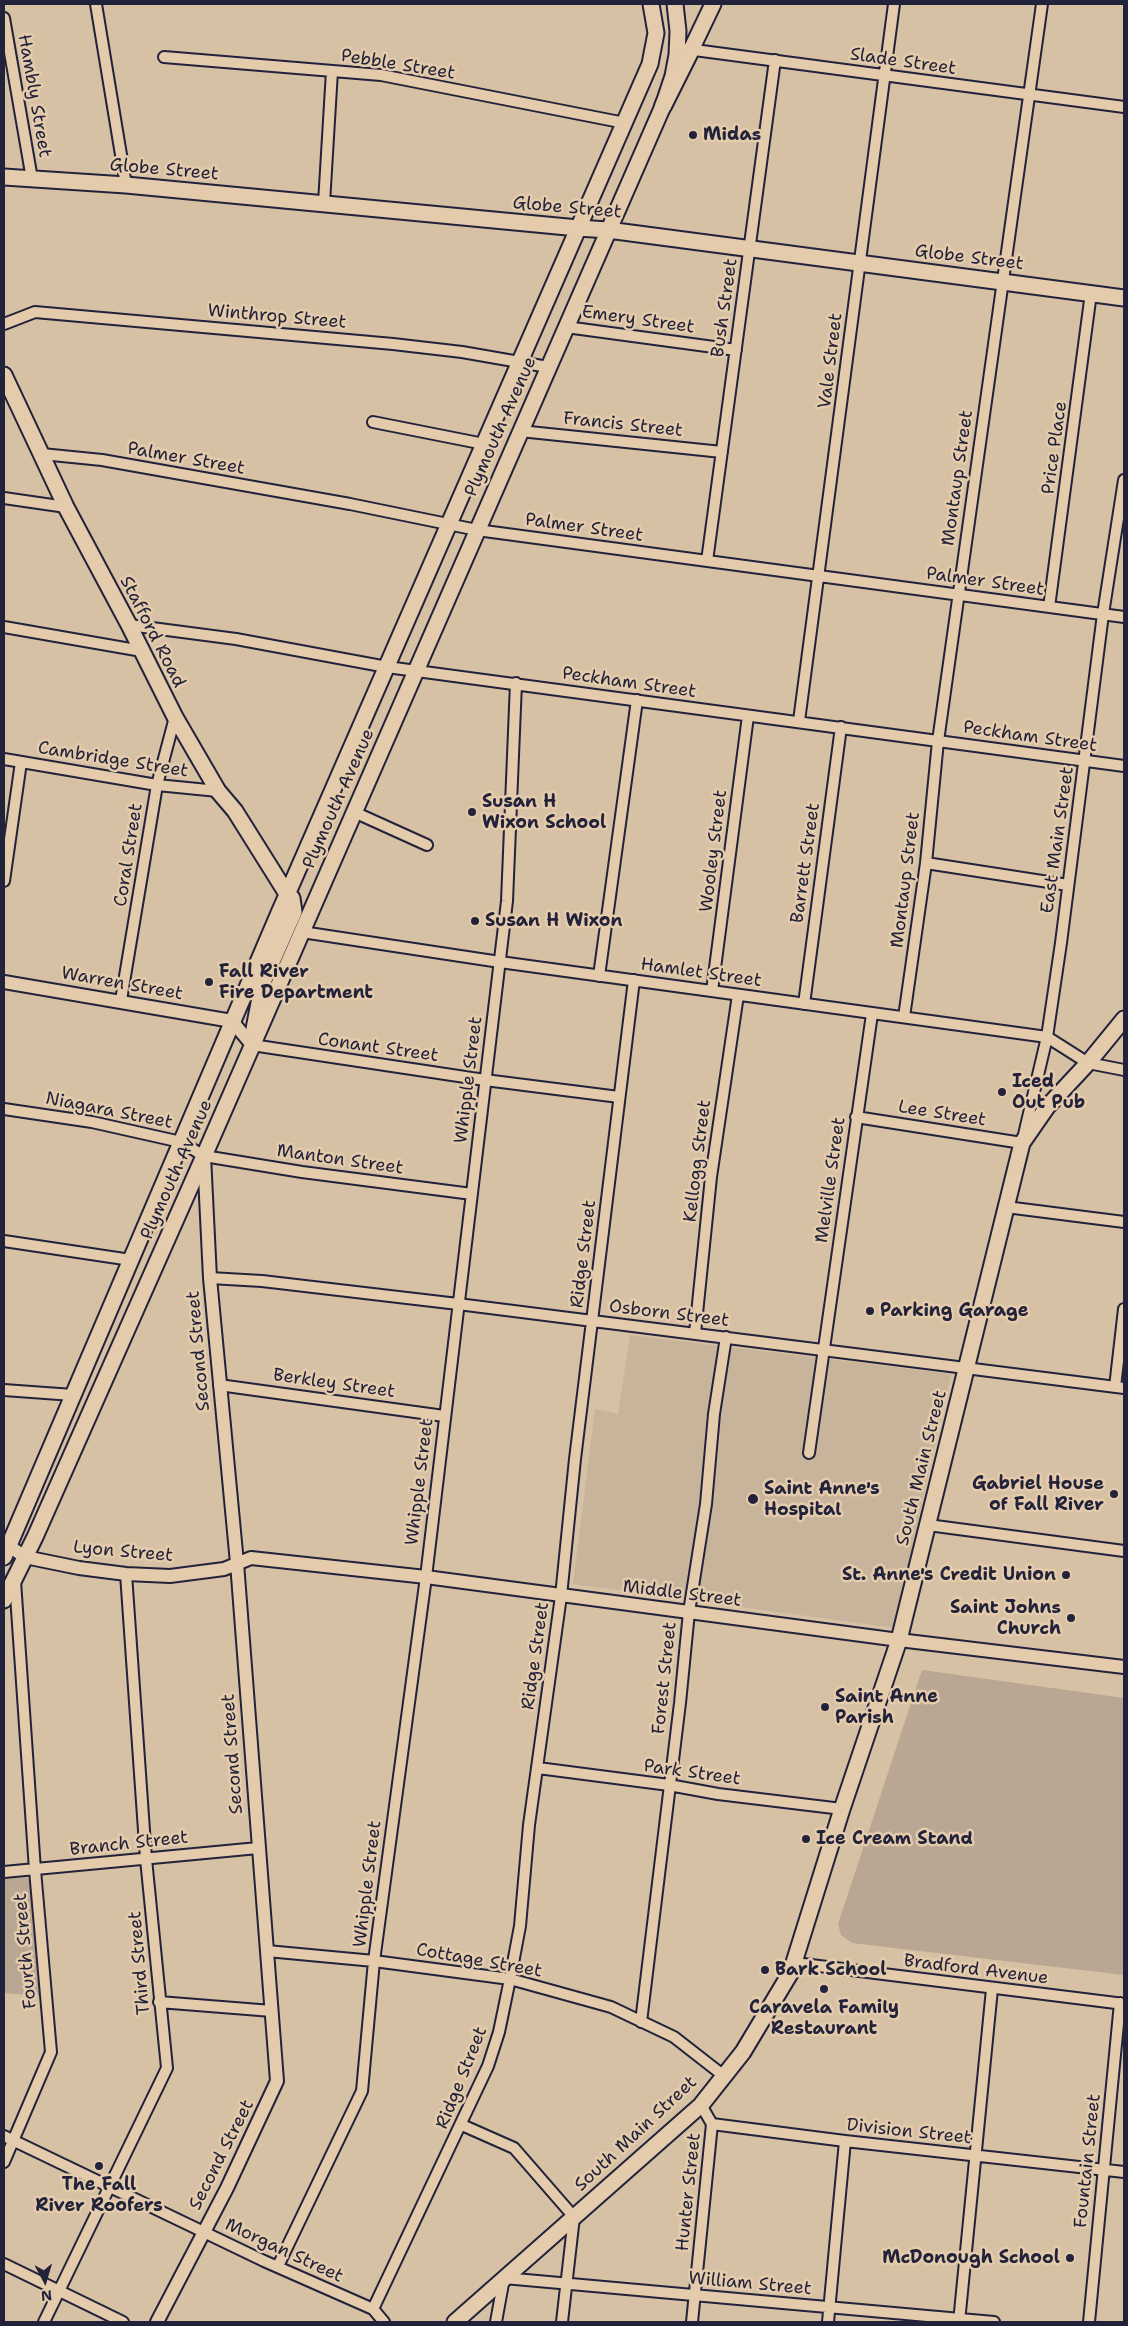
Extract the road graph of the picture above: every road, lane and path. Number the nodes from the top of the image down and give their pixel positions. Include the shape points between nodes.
1 (96, 4) edge
2 (651, 4) edge
3 (675, 4) edge
4 (713, 4) edge
5 (894, 4) edge
6 (1042, 4) edge
7 (4, 18) edge
8 (685, 48) junction
9 (164, 57) dead end
10 (775, 60) junction
11 (332, 71) junction
12 (885, 76) junction
13 (1029, 95) junction
14 (662, 106) joint
15 (1124, 107) edge
16 (625, 123) junction
17 (4, 177) edge
18 (32, 179) junction
19 (126, 185) junction
20 (324, 203) junction
21 (578, 228) junction
22 (608, 230) junction
23 (750, 247) junction
24 (859, 262) junction
25 (1002, 280) junction
26 (1091, 293) junction
27 (1124, 298) edge
28 (4, 324) edge
29 (566, 327) junction
30 (736, 350) junction
31 (520, 362) junction
32 (548, 367) junction
33 (4, 375) edge
34 (373, 422) dead end
35 (520, 431) junction
36 (484, 444) junction
37 (722, 452) junction
38 (42, 454) junction
39 (1124, 480) edge
40 (4, 498) edge
41 (66, 507) junction
42 (449, 524) junction
43 (477, 530) junction
44 (707, 561) junction
45 (817, 576) junction
46 (958, 594) junction
47 (1049, 606) junction
48 (1103, 614) junction
49 (1124, 616) edge
50 (129, 625) junction
51 (4, 627) edge
52 (142, 651) junction
53 (387, 666) junction
54 (416, 670) junction
55 (516, 683) junction
56 (637, 700) junction
57 (175, 716) junction
58 (748, 716) junction
59 (799, 721) junction
60 (841, 727) junction
61 (938, 741) junction
62 (4, 760) edge
63 (1085, 761) junction
64 (21, 762) junction
65 (1124, 766) edge
66 (157, 785) junction
67 (218, 791) junction
68 (354, 812) junction
69 (427, 845) dead end
70 (926, 863) junction
71 (4, 882) edge
72 (1068, 885) junction
73 (287, 894) junction
74 (302, 932) junction
75 (500, 962) junction
76 (599, 976) junction
77 (634, 980) junction
78 (4, 982) edge
79 (712, 991) junction
80 (738, 995) junction
81 (121, 1000) junction
82 (804, 1004) junction
83 (872, 1014) junction
84 (904, 1017) junction
85 (1124, 1019) edge
86 (232, 1021) junction
87 (1047, 1037) junction
88 (252, 1045) junction
89 (1088, 1063) junction
90 (1124, 1070) edge
91 (485, 1080) junction
92 (618, 1097) junction
93 (4, 1109) edge
94 (856, 1116) junction
95 (181, 1142) junction
96 (1022, 1143) junction
97 (204, 1156) junction
98 (472, 1194) junction
99 (1006, 1207) junction
100 (1124, 1222) edge
101 (4, 1241) edge
102 (131, 1260) junction
103 (210, 1278) junction
104 (458, 1304) junction
105 (1124, 1309) edge
106 (592, 1321) junction
107 (695, 1333) junction
108 (726, 1337) junction
109 (824, 1351) junction
110 (967, 1367) junction
111 (219, 1385) junction
112 (1120, 1387) edge
113 (4, 1390) edge
114 (73, 1395) junction
115 (444, 1416) junction
116 (809, 1453) dead end
117 (928, 1525) junction
118 (5, 1549) edge
119 (1124, 1551) edge
120 (25, 1557) junction
121 (236, 1563) junction
122 (126, 1574) junction
123 (426, 1577) junction
124 (15, 1578) junction
125 (561, 1596) junction
126 (4, 1600) edge
127 (688, 1612) junction
128 (898, 1640) junction
129 (1124, 1667) edge
130 (538, 1768) junction
131 (669, 1785) junction
132 (842, 1808) junction
133 (258, 1848) junction
134 (146, 1859) junction
135 (35, 1870) junction
136 (4, 1872) edge
137 (267, 1951) junction
138 (374, 1961) junction
139 (795, 1963) junction
140 (510, 1979) junction
141 (992, 1988) junction
142 (159, 2002) junction
143 (1122, 2003) edge
144 (272, 2012) junction
145 (641, 2022) junction
146 (724, 2076) junction
147 (701, 2105) junction
148 (712, 2124) junction
149 (462, 2125) junction
150 (4, 2136) edge
151 (14, 2141) junction
152 (845, 2141) junction
153 (975, 2155) junction
154 (4, 2162) edge
155 (1104, 2169) junction
156 (1124, 2172) edge
157 (108, 2186) junction
158 (574, 2217) junction
159 (203, 2232) junction
160 (4, 2264) edge
161 (278, 2266) junction
162 (504, 2278) junction
163 (566, 2283) junction
164 (59, 2291) junction
165 (695, 2295) junction
166 (830, 2307) junction
167 (373, 2309) junction
168 (959, 2321) edge
169 (44, 2322) edge
170 (123, 2322) edge
171 (157, 2322) edge
172 (384, 2322) edge
173 (455, 2322) edge
174 (496, 2322) edge
175 (562, 2322) edge
176 (692, 2322) edge
177 (828, 2322) edge
178 (994, 2322) edge
179 (1088, 2322) edge

1 - 19 street
2 - 16 main road, Plymouth Avenue via 656,26 654,50
3 - 8 main road
4 - 8 main road
5 - 12 street, Vale Street
6 - 13 street, Montaup Street
7 - 18 street, Hambly Street
8 - 10 street, Slade Street
8 - 14 main road
9 - 11 street, Pebble Street
10 - 12 street, Slade Street
10 - 23 street, Bush Street
11 - 16 street, Pebble Street via 381,75
11 - 20 street
12 - 13 street, Slade Street
12 - 24 street, Vale Street
13 - 15 street, Slade Street
13 - 25 street, Montaup Street
14 - 22 main road, Plymouth Avenue
16 - 21 main road, Plymouth Avenue
17 - 18 main road, Globe Street
18 - 19 main road, Globe Street
19 - 20 main road, Globe Street
20 - 21 main road, Globe Street
21 - 22 main road, Globe Street
21 - 31 main road, Plymouth Avenue
22 - 23 main road, Globe Street
22 - 29 main road, Plymouth Avenue
23 - 24 main road, Globe Street
23 - 30 street, Bush Street
24 - 25 main road, Globe Street
24 - 45 street, Vale Street
25 - 26 main road, Globe Street
25 - 46 street, Montaup Street
26 - 27 main road, Globe Street
26 - 47 street, Price Place
28 - 31 street, Winthrop Street via 36,312 392,344
29 - 30 street, Emery Street
29 - 32 main road, Plymouth Avenue
30 - 37 street, Bush Street
31 - 32 street, Winthrop Street
31 - 36 main road, Plymouth Avenue
32 - 35 main road, Plymouth Avenue
33 - 38 main road, Stafford Road
34 - 36 street
35 - 37 street, Francis Street
35 - 43 main road, Plymouth Avenue
36 - 42 main road, Plymouth Avenue
37 - 44 street, Bush Street
38 - 41 main road, Stafford Road
38 - 42 street, Palmer Street via 102,460
39 - 48 street, East Main Street
40 - 41 street
41 - 50 main road, Stafford Road
42 - 43 street, Palmer Street
42 - 53 main road, Plymouth Avenue
43 - 44 street, Palmer Street
43 - 54 main road, Plymouth Avenue
44 - 45 street, Palmer Street
45 - 46 street, Palmer Street
45 - 59 street, Vale Street
46 - 47 street, Palmer Street
46 - 61 street, Montaup Street
47 - 48 street, Palmer Street
48 - 49 street, Palmer Street
48 - 63 street, East Main Street
50 - 52 main road, Stafford Road
50 - 53 street, Peckham Street
51 - 52 street
52 - 57 main road, Stafford Road
53 - 54 street, Peckham Street
53 - 73 main road, Plymouth Avenue
54 - 55 street, Peckham Street
54 - 68 main road, Plymouth Avenue
55 - 56 street, Peckham Street
55 - 75 street, Whipple Street via 507,900
56 - 58 street, Peckham Street
56 - 76 street
57 - 66 street, Coral Street
57 - 67 main road, Stafford Road
58 - 59 street, Peckham Street
58 - 79 street, Wooley Street
59 - 60 street, Peckham Street
60 - 61 street, Peckham Street
60 - 82 street, Barrett Street
61 - 63 street, Peckham Street
61 - 70 street, Montaup Street
62 - 64 street, Cambridge Street
63 - 65 street, Peckham Street
63 - 72 street, East Main Street
64 - 66 street, Cambridge Street
64 - 71 street
66 - 67 street, Cambridge Street
66 - 81 street, Coral Street
67 - 73 main road, Stafford Road via 235,811
68 - 69 street
68 - 74 main road, Plymouth Avenue
70 - 72 street
70 - 84 street, Montaup Street
72 - 87 street, East Main Street
73 - 86 main road, Plymouth Avenue
73 - 88 main road, Stafford Road via 294,903 294,912 263,982
74 - 75 street, Hamlet Street
74 - 88 main road, Plymouth Avenue
75 - 76 street, Hamlet Street
75 - 91 street, Whipple Street
76 - 77 street, Hamlet Street
77 - 79 street, Hamlet Street
77 - 92 street, Ridge Street
78 - 81 street, Warren Street
79 - 80 street, Hamlet Street
80 - 82 street, Hamlet Street
80 - 107 street, Kellogg Street via 711,1177
81 - 86 street, Warren Street
82 - 83 street, Hamlet Street
83 - 84 street, Hamlet Street
83 - 94 street, Melville Street
84 - 87 street, Hamlet Street
85 - 89 main road, South Main Street
86 - 88 street
86 - 95 main road, Plymouth Avenue
87 - 89 street, Hamlet Street
87 - 96 street, East Main Street
88 - 91 street, Conant Street
88 - 97 main road, Plymouth Avenue
89 - 90 street
89 - 96 main road, South Main Street via 1047,1107
91 - 92 street, Conant Street
91 - 98 street, Whipple Street
92 - 106 street, Ridge Street
93 - 95 street, Niagara Street via 92,1122
94 - 96 street, Lee Street
94 - 109 street, Melville Street
95 - 97 street, Niagara Street
95 - 102 main road, Plymouth Avenue
96 - 99 main road, South Main Street
97 - 98 street, Manton Street
97 - 103 street, Second Street
97 - 120 main road, Plymouth Avenue
98 - 104 street, Whipple Street
99 - 100 street
99 - 110 main road, South Main Street
101 - 102 street
102 - 114 main road, Plymouth Avenue
103 - 104 street, Osborn Street
103 - 111 street, Second Street
104 - 106 street, Osborn Street
104 - 115 street, Whipple Street
105 - 112 street
106 - 107 street, Osborn Street
106 - 125 street, Ridge Street
107 - 108 street, Osborn Street
108 - 109 street, Osborn Street
108 - 127 street, Forest Street via 714,1414 706,1504
109 - 110 street, Osborn Street
109 - 116 street, Melville Street
110 - 112 street, Osborn Street
110 - 117 main road, South Main Street
111 - 115 street, Berkley Street
111 - 121 street, Second Street
113 - 114 street
114 - 118 main road, Plymouth Avenue
115 - 123 street, Whipple Street
117 - 119 street
117 - 128 main road, South Main Street
118 - 120 street, Lyon Street
120 - 122 street, Lyon Street
120 - 124 main road, Plymouth Avenue
121 - 122 street, Lyon Street via 224,1569 170,1576
121 - 123 street, Middle Street via 251,1558
121 - 133 street, Second Street
122 - 134 street, Third Street
123 - 125 street, Middle Street
123 - 138 street, Whipple Street
124 - 126 main road, Plymouth Avenue
124 - 135 street, Fourth Street
125 - 127 street, Middle Street
125 - 130 street, Ridge Street
127 - 128 street, Middle Street
127 - 131 street, Forest Street
128 - 129 street, Middle Street
128 - 132 main road, South Main Street
130 - 131 street, Park Street
130 - 140 street, Ridge Street via 520,1926
131 - 132 street, Park Street
131 - 145 street, Forest Street
132 - 139 main road, South Main Street
133 - 134 street, Branch Street
133 - 137 street, Second Street
134 - 135 street, Branch Street
134 - 142 street, Third Street
135 - 136 street, Branch Street
135 - 151 street, Fourth Street via 50,2052
137 - 138 street, Cottage Street
137 - 144 street, Second Street
138 - 140 street, Cottage Street
138 - 161 street, Whipple Street via 362,2091
139 - 141 street, Bradford Avenue
139 - 146 main road, South Main Street via 761,2024
140 - 145 street, Cottage Street via 611,2008
140 - 149 street, Ridge Street via 497,2040
141 - 143 street, Bradford Avenue
141 - 153 street
142 - 144 street
142 - 157 street, Third Street via 167,2068
143 - 155 street, Fountain Street
144 - 159 street, Second Street via 278,2080
145 - 146 street, Cottage Street via 674,2037
146 - 147 main road, South Main Street
147 - 148 street
147 - 158 main road, South Main Street
148 - 152 street, Division Street
148 - 165 street, Hunter Street
149 - 158 street via 514,2148
149 - 167 street, Ridge Street
150 - 151 street, Morgan Street
151 - 154 street, Fourth Street
151 - 157 street, Morgan Street
152 - 153 street, Division Street
152 - 166 street
153 - 155 street, Division Street
153 - 168 street
155 - 156 street, Division Street
155 - 179 street, Fountain Street
157 - 159 street, Morgan Street
157 - 164 street, Third Street
158 - 162 main road, South Main Street
158 - 163 street
159 - 161 street, Morgan Street
159 - 171 street, Second Street
160 - 164 street
161 - 167 street, Morgan Street
162 - 163 street, William Street
162 - 173 main road, South Main Street
162 - 174 street
163 - 165 street, William Street
163 - 175 street
164 - 169 street, Third Street
164 - 170 street
165 - 166 street, William Street
165 - 176 street, Hunter Street
166 - 168 street, William Street
166 - 177 street
167 - 172 street, Morgan Street
168 - 178 street, William Street

